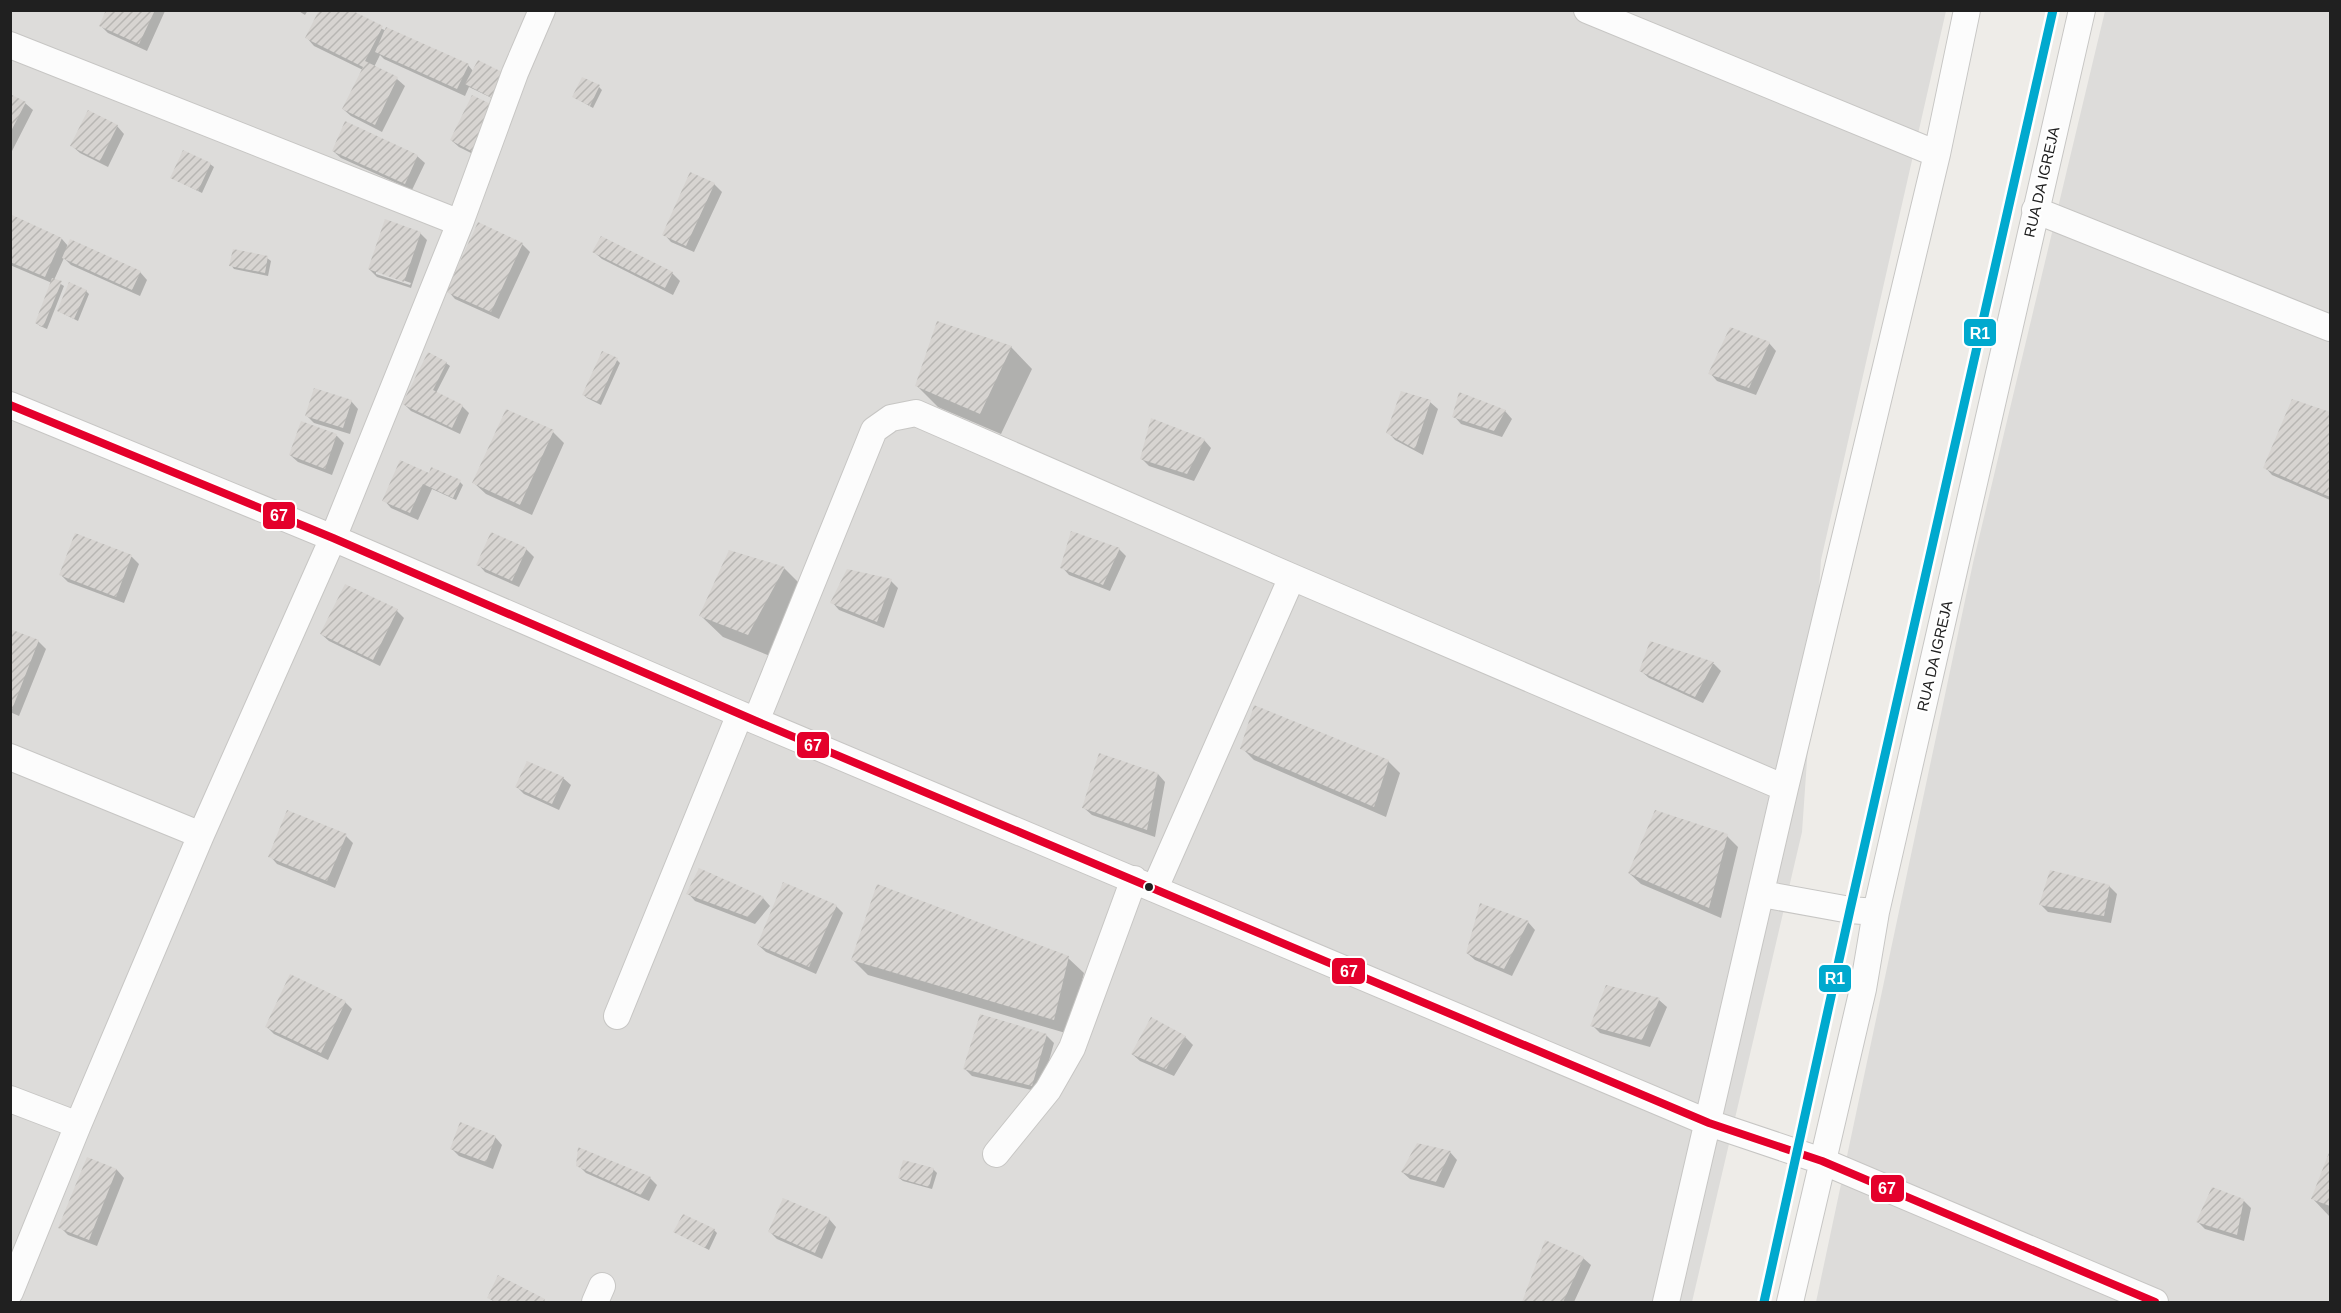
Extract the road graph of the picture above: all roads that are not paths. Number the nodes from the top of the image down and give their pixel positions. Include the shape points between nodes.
1 (542, 10) edge
2 (1587, 10) edge
3 (1967, 10) edge
4 (2082, 10) edge
5 (10, 45) edge
6 (1937, 154) junction
7 (2035, 210) junction
8 (460, 224) junction
9 (2331, 328) edge
10 (10, 405) edge
11 (333, 537) junction
12 (1292, 577) junction
13 (748, 717) junction
14 (10, 757) edge
15 (1785, 788) junction
16 (201, 835) junction
17 (1144, 884) junction
18 (1762, 894) junction
19 (1876, 912) junction
20 (617, 1016) dead end
21 (10, 1099) edge
22 (1708, 1123) junction
23 (78, 1125) junction
24 (996, 1155) dead end
25 (1822, 1161) junction
26 (10, 1292) edge
27 (1666, 1302) edge
28 (1791, 1302) edge
29 (2155, 1302) edge

1 - 8 street
2 - 6 street
3 - 6 street
4 - 7 street, RUA DA IGREJA
5 - 8 street
6 - 15 street
7 - 9 street
7 - 19 street, RUA DA IGREJA
8 - 11 street
10 - 11 street
11 - 13 street
11 - 16 street
12 - 13 street via 916,413 891,418 874,430
12 - 15 street
12 - 17 street
13 - 17 street
13 - 20 street
14 - 16 street
15 - 18 street
16 - 23 street
17 - 22 street
17 - 24 street via 1071,1048 1048,1090
18 - 19 street
18 - 22 street
19 - 25 street, RUA DA IGREJA via 1863,989
21 - 23 street
22 - 25 street
22 - 27 street
23 - 26 street
25 - 28 street, RUA DA IGREJA
25 - 29 street

